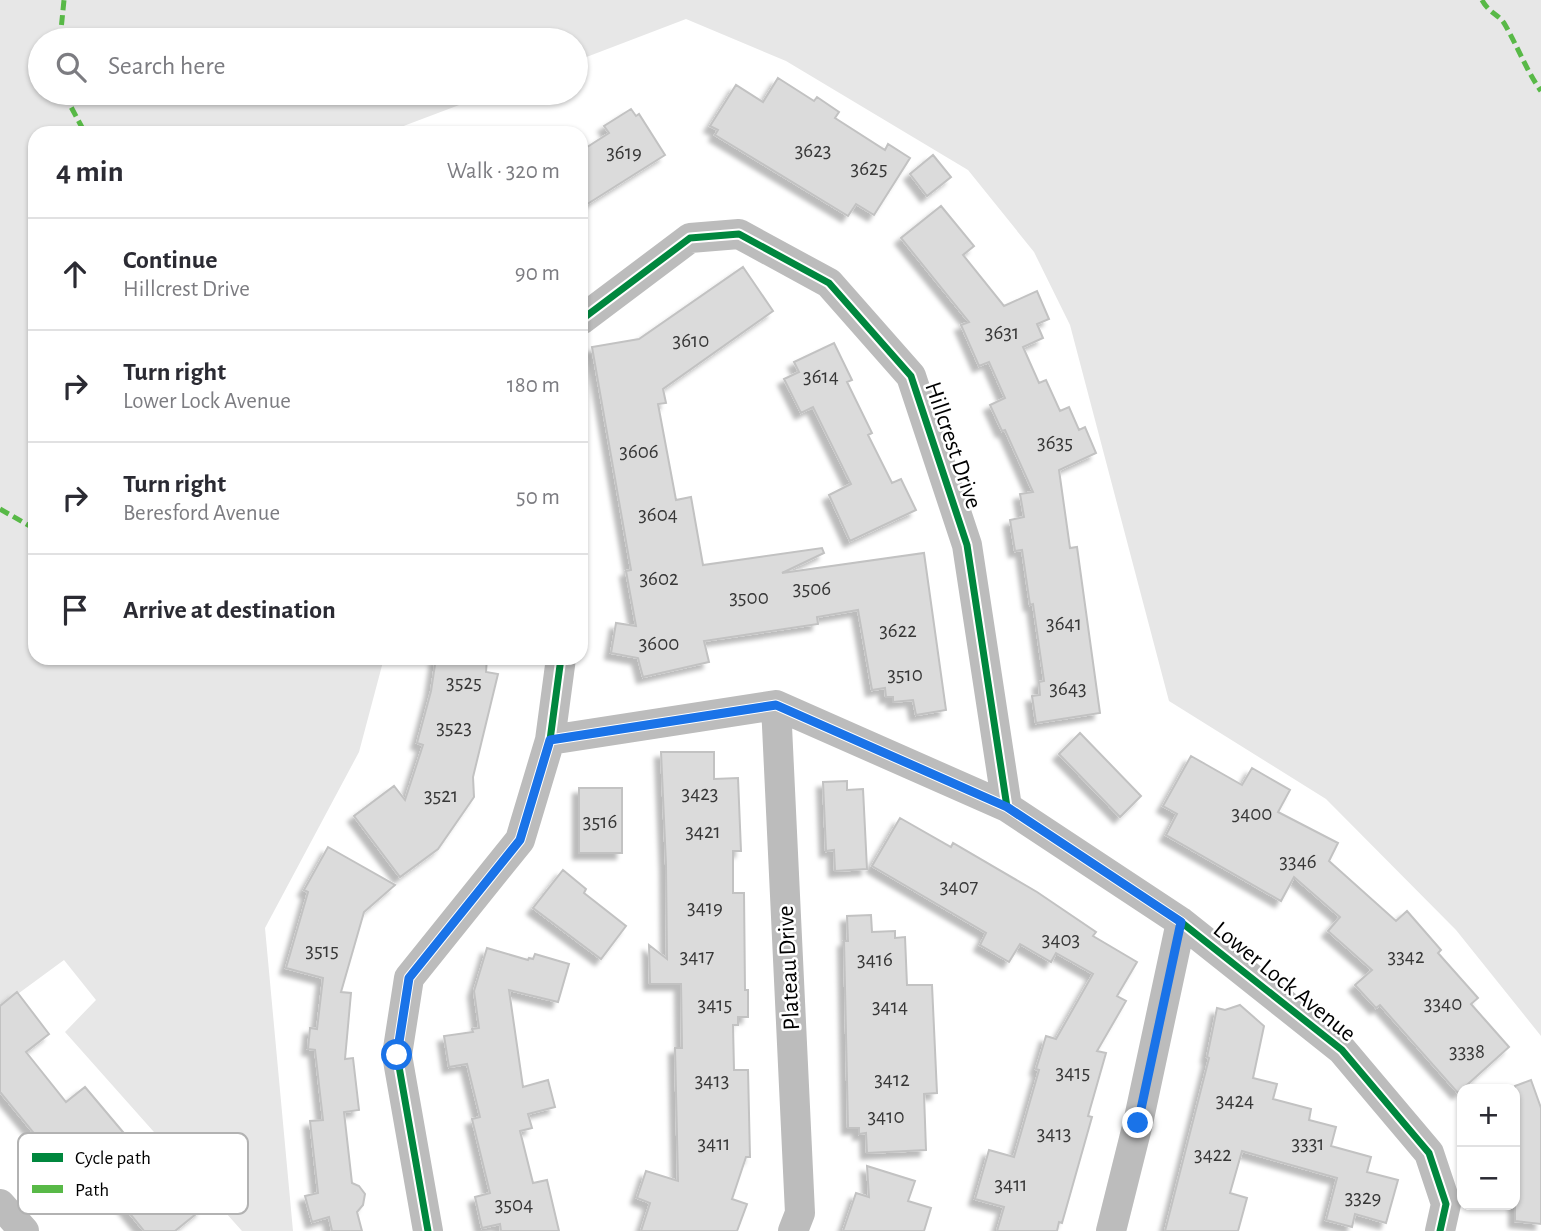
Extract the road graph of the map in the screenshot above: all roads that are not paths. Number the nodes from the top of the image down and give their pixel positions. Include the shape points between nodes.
1 (588, 315) edge
2 (560, 665) edge
3 (776, 705) junction
4 (550, 740) junction
5 (1007, 807) junction
6 (1181, 922) junction
7 (0, 1204) edge
8 (24, 1231) edge
9 (428, 1231) edge
10 (793, 1231) edge
11 (1111, 1231) edge
12 (1440, 1231) edge

1 - 5 street, Hillcrest Drive via 690,238 739,234 829,282 911,376 967,545
2 - 4 street
3 - 4 street
3 - 5 street, Lower Lock Avenue
3 - 10 street, Plateau Drive via 800,1213
4 - 9 street via 520,840 409,978 397,1055
5 - 6 street, Lower Lock Avenue
6 - 11 street
6 - 12 street, Lower Lock Avenue via 1342,1050 1421,1143 1429,1153 1446,1204
7 - 8 street

